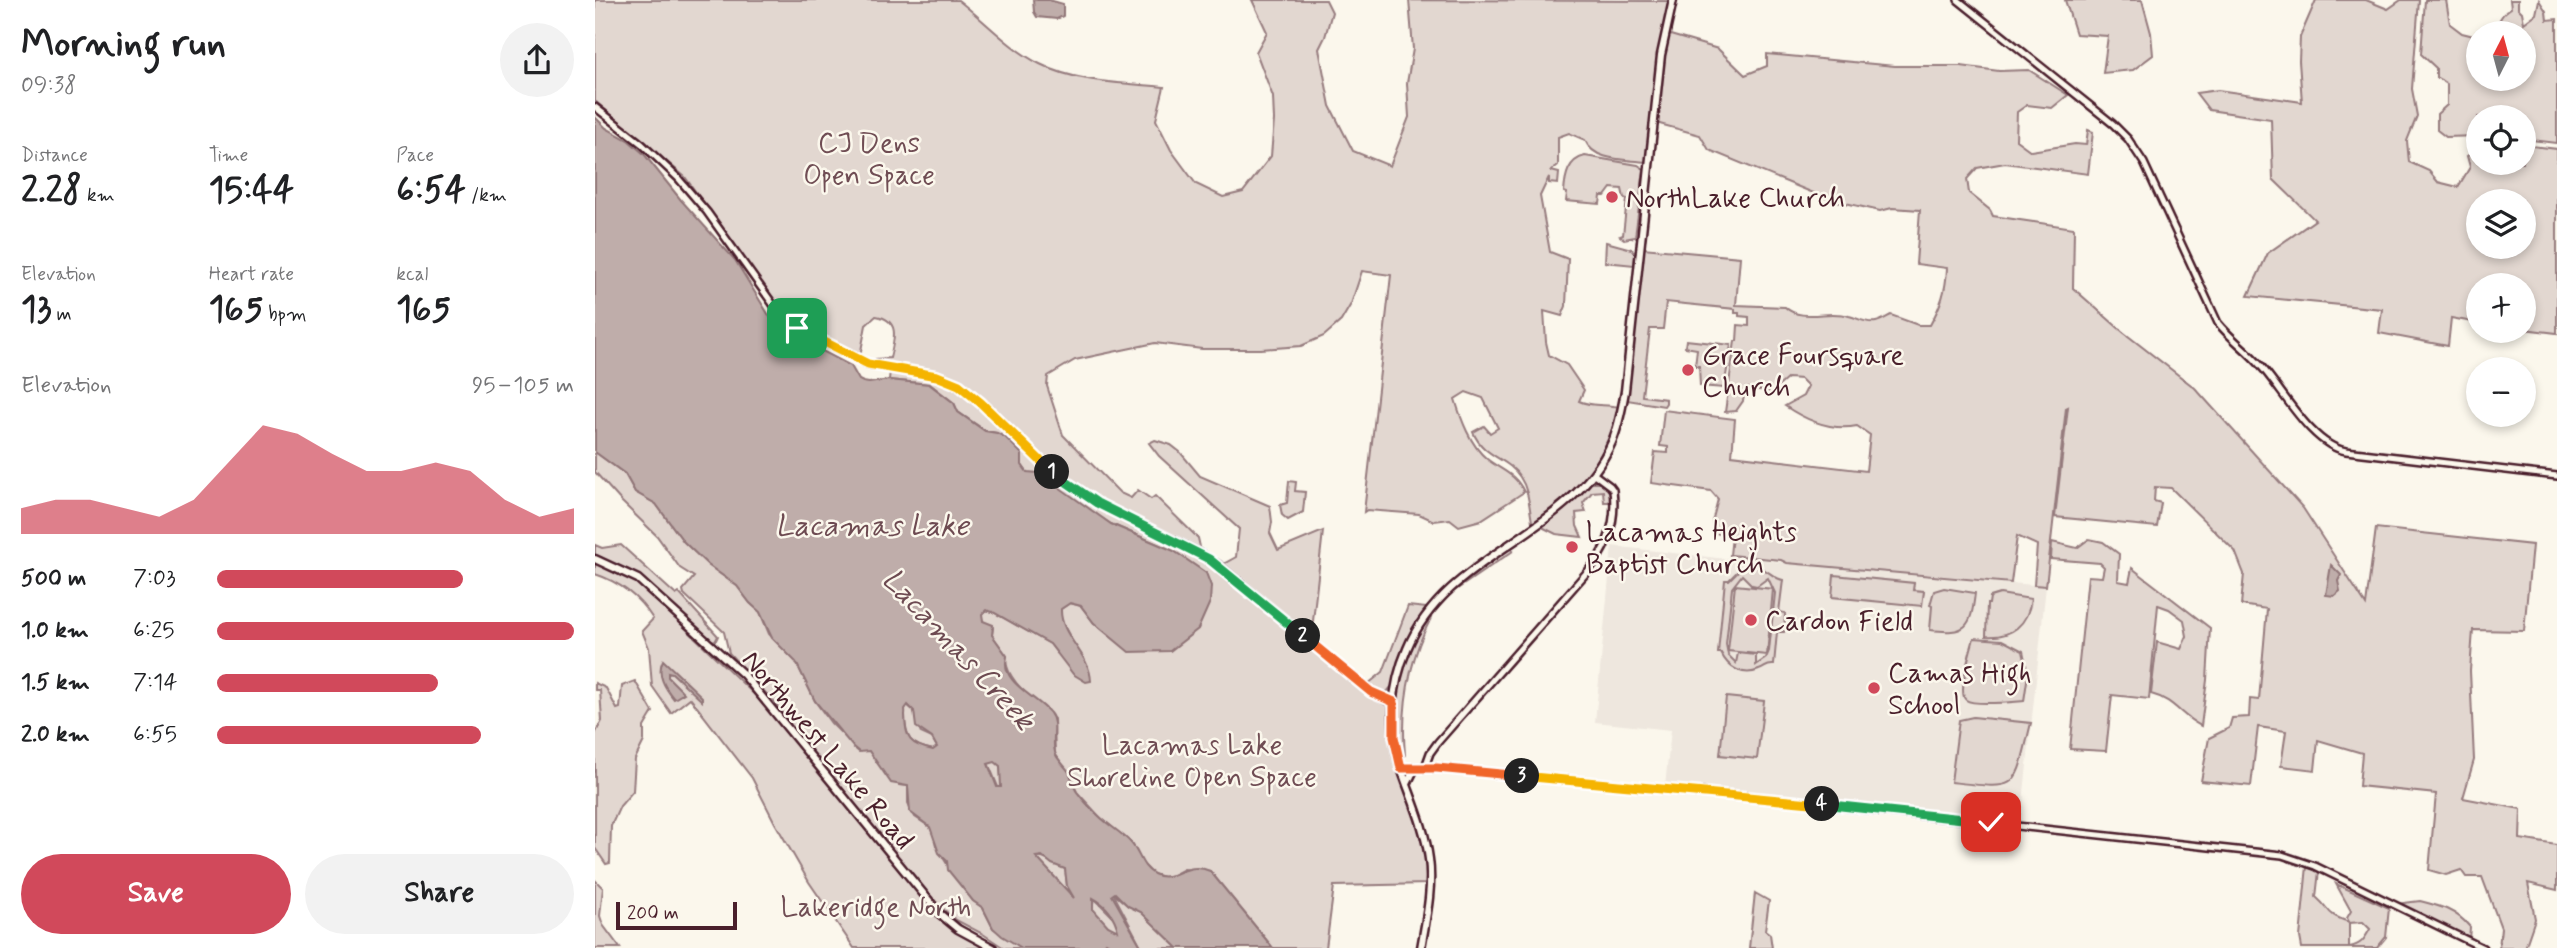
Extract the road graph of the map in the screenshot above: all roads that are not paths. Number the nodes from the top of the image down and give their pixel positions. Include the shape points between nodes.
1 (1673, 0) edge
2 (1958, 0) edge
3 (595, 107) edge
4 (1594, 474) junction
5 (2557, 475) edge
6 (595, 559) edge
7 (1394, 702) junction
8 (1426, 764) junction
9 (1401, 768) junction
10 (1415, 768) junction
11 (1437, 768) junction
12 (1407, 784) junction
13 (993, 948) edge
14 (1421, 948) edge
15 (2483, 948) edge

1 - 4 main road via 1661,55 1623,404 1612,444
2 - 5 street via 2128,139 2218,323 2260,364 2320,439 2343,451
3 - 7 street via 678,178 775,307 797,328 868,364 937,376 959,385 1072,487 1209,559 1367,689
4 - 7 main road via 1570,501 1458,580 1431,606 1404,655
4 - 8 street via 1610,485 1614,496 1610,534 1602,553 1438,742
6 - 13 main road, Northwest Lake Road via 638,579 744,675 940,914
7 - 9 main road via 1394,737
8 - 9 street
8 - 11 street
9 - 10 street
9 - 12 main road
10 - 11 street
10 - 12 main road
11 - 15 street via 1762,798 2270,854 2302,861
12 - 14 main road via 1430,859

